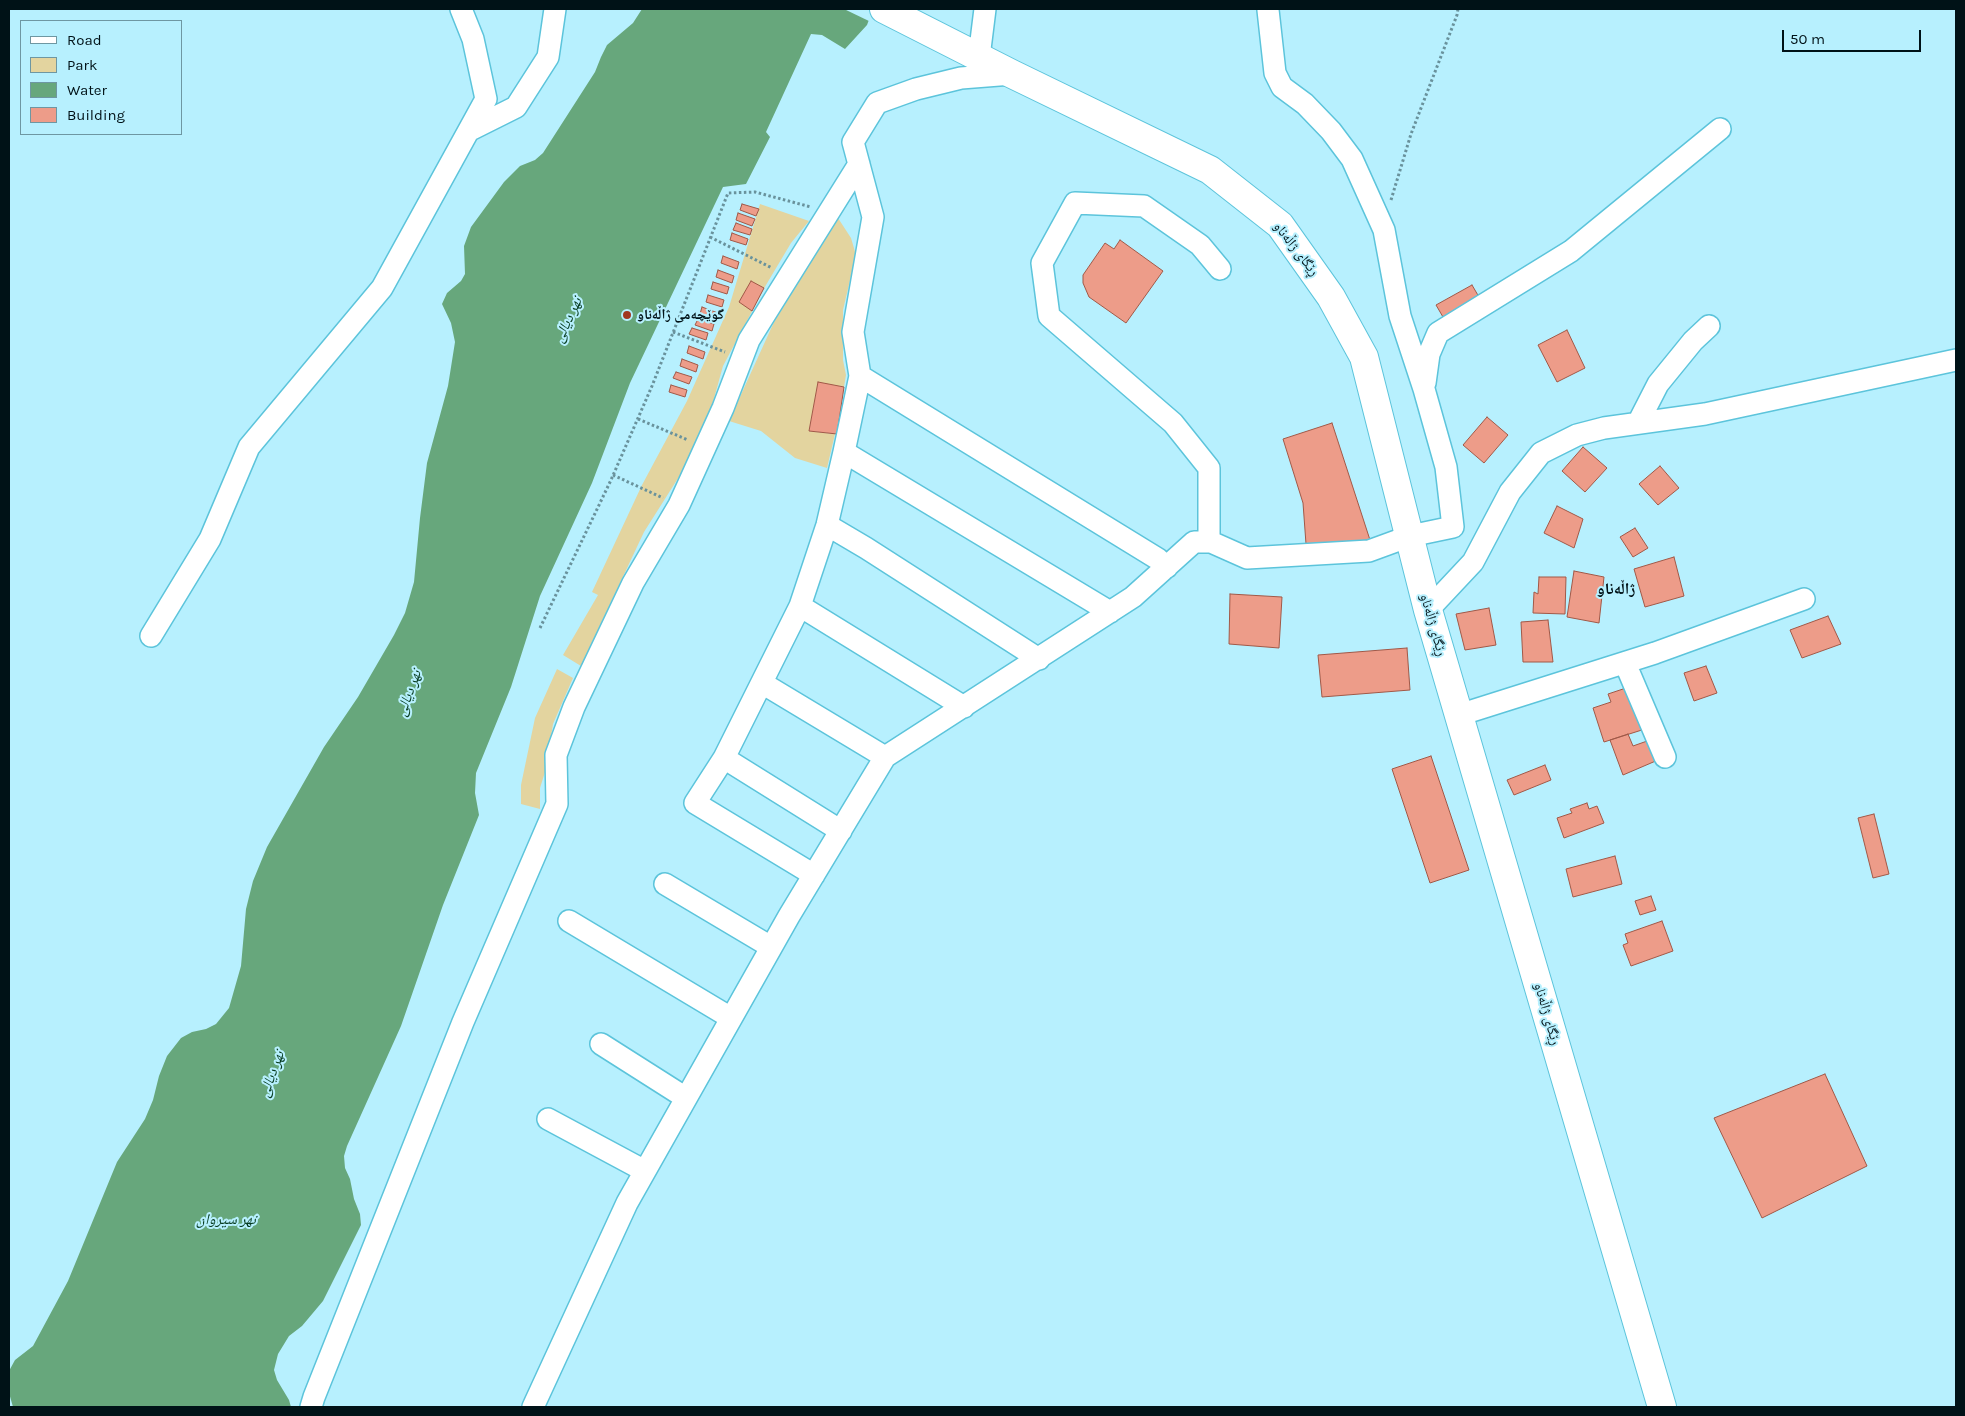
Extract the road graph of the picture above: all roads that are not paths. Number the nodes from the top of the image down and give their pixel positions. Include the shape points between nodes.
1 (461, 9) edge
2 (555, 9) edge
3 (884, 9) edge
4 (985, 9) edge
5 (1268, 10) dead end
6 (980, 58) junction
7 (1012, 74) junction
8 (1720, 129) dead end
9 (470, 130) junction
10 (858, 164) junction
11 (1220, 269) dead end
12 (1709, 326) dead end
13 (1956, 360) edge
14 (860, 376) junction
15 (1424, 389) junction
16 (1638, 424) junction
17 (844, 452) junction
18 (827, 525) junction
19 (1410, 536) junction
20 (1209, 542) junction
21 (1167, 566) junction
22 (1804, 599) dead end
23 (800, 606) junction
24 (1428, 610) junction
25 (1110, 612) junction
26 (151, 636) dead end
27 (1038, 659) junction
28 (1625, 663) junction
29 (762, 683) junction
30 (964, 707) junction
31 (1459, 714) junction
32 (885, 757) junction
33 (1665, 757) dead end
34 (724, 758) junction
35 (841, 831) junction
36 (814, 876) junction
37 (665, 884) dead end
38 (569, 920) dead end
39 (771, 947) junction
40 (731, 1018) junction
41 (601, 1044) dead end
42 (686, 1098) junction
43 (548, 1119) dead end
44 (645, 1171) junction
45 (311, 1407) edge
46 (533, 1407) edge
47 (1662, 1407) edge

1 - 9 street via 473,39 486,99
2 - 9 street via 548,57 516,107
3 - 6 main road, ڕێگای ژاڵەناو
4 - 6 street
5 - 15 street via 1275,73 1282,87 1305,104 1352,159 1384,230 1400,316
6 - 7 main road, ڕێگای ژاڵەناو
7 - 10 street via 962,78 877,103 853,142
7 - 19 main road, ڕێگای ژاڵەناو via 1210,170 1280,225 1332,297 1364,357
8 - 15 street via 1571,251 1438,333 1429,354
9 - 26 street via 382,288 249,447 210,539
10 - 14 street via 873,218 854,332
10 - 45 street via 749,340 679,505 633,583 574,708 556,755 557,804 463,1022
11 - 20 street via 1200,245 1144,206 1075,203 1042,262 1049,316 1173,424 1209,468
12 - 16 street via 1693,340 1658,384
13 - 16 street via 1705,414
14 - 17 street
14 - 21 street
15 - 19 street via 1446,467 1453,527
16 - 24 street via 1577,435 1541,453 1510,492 1473,562
17 - 18 street
17 - 25 street
18 - 23 street
18 - 27 street
19 - 20 street via 1369,551 1247,558
19 - 24 main road, ڕێگای ژاڵەناو
20 - 21 street via 1194,542
21 - 25 street via 1133,597
22 - 28 street
23 - 29 street
23 - 30 street
24 - 31 main road, ڕێگای ژاڵەناو
25 - 27 street
27 - 30 street
28 - 31 street
28 - 33 street
29 - 32 street
29 - 34 street
30 - 32 street
31 - 47 main road, ڕێگای ژاڵەناو
32 - 35 street
34 - 35 street
34 - 36 street via 694,803
35 - 36 street
36 - 39 street
37 - 39 street
38 - 40 street
39 - 40 street
40 - 42 street
41 - 42 street
42 - 44 street
43 - 44 street
44 - 46 street via 627,1203

